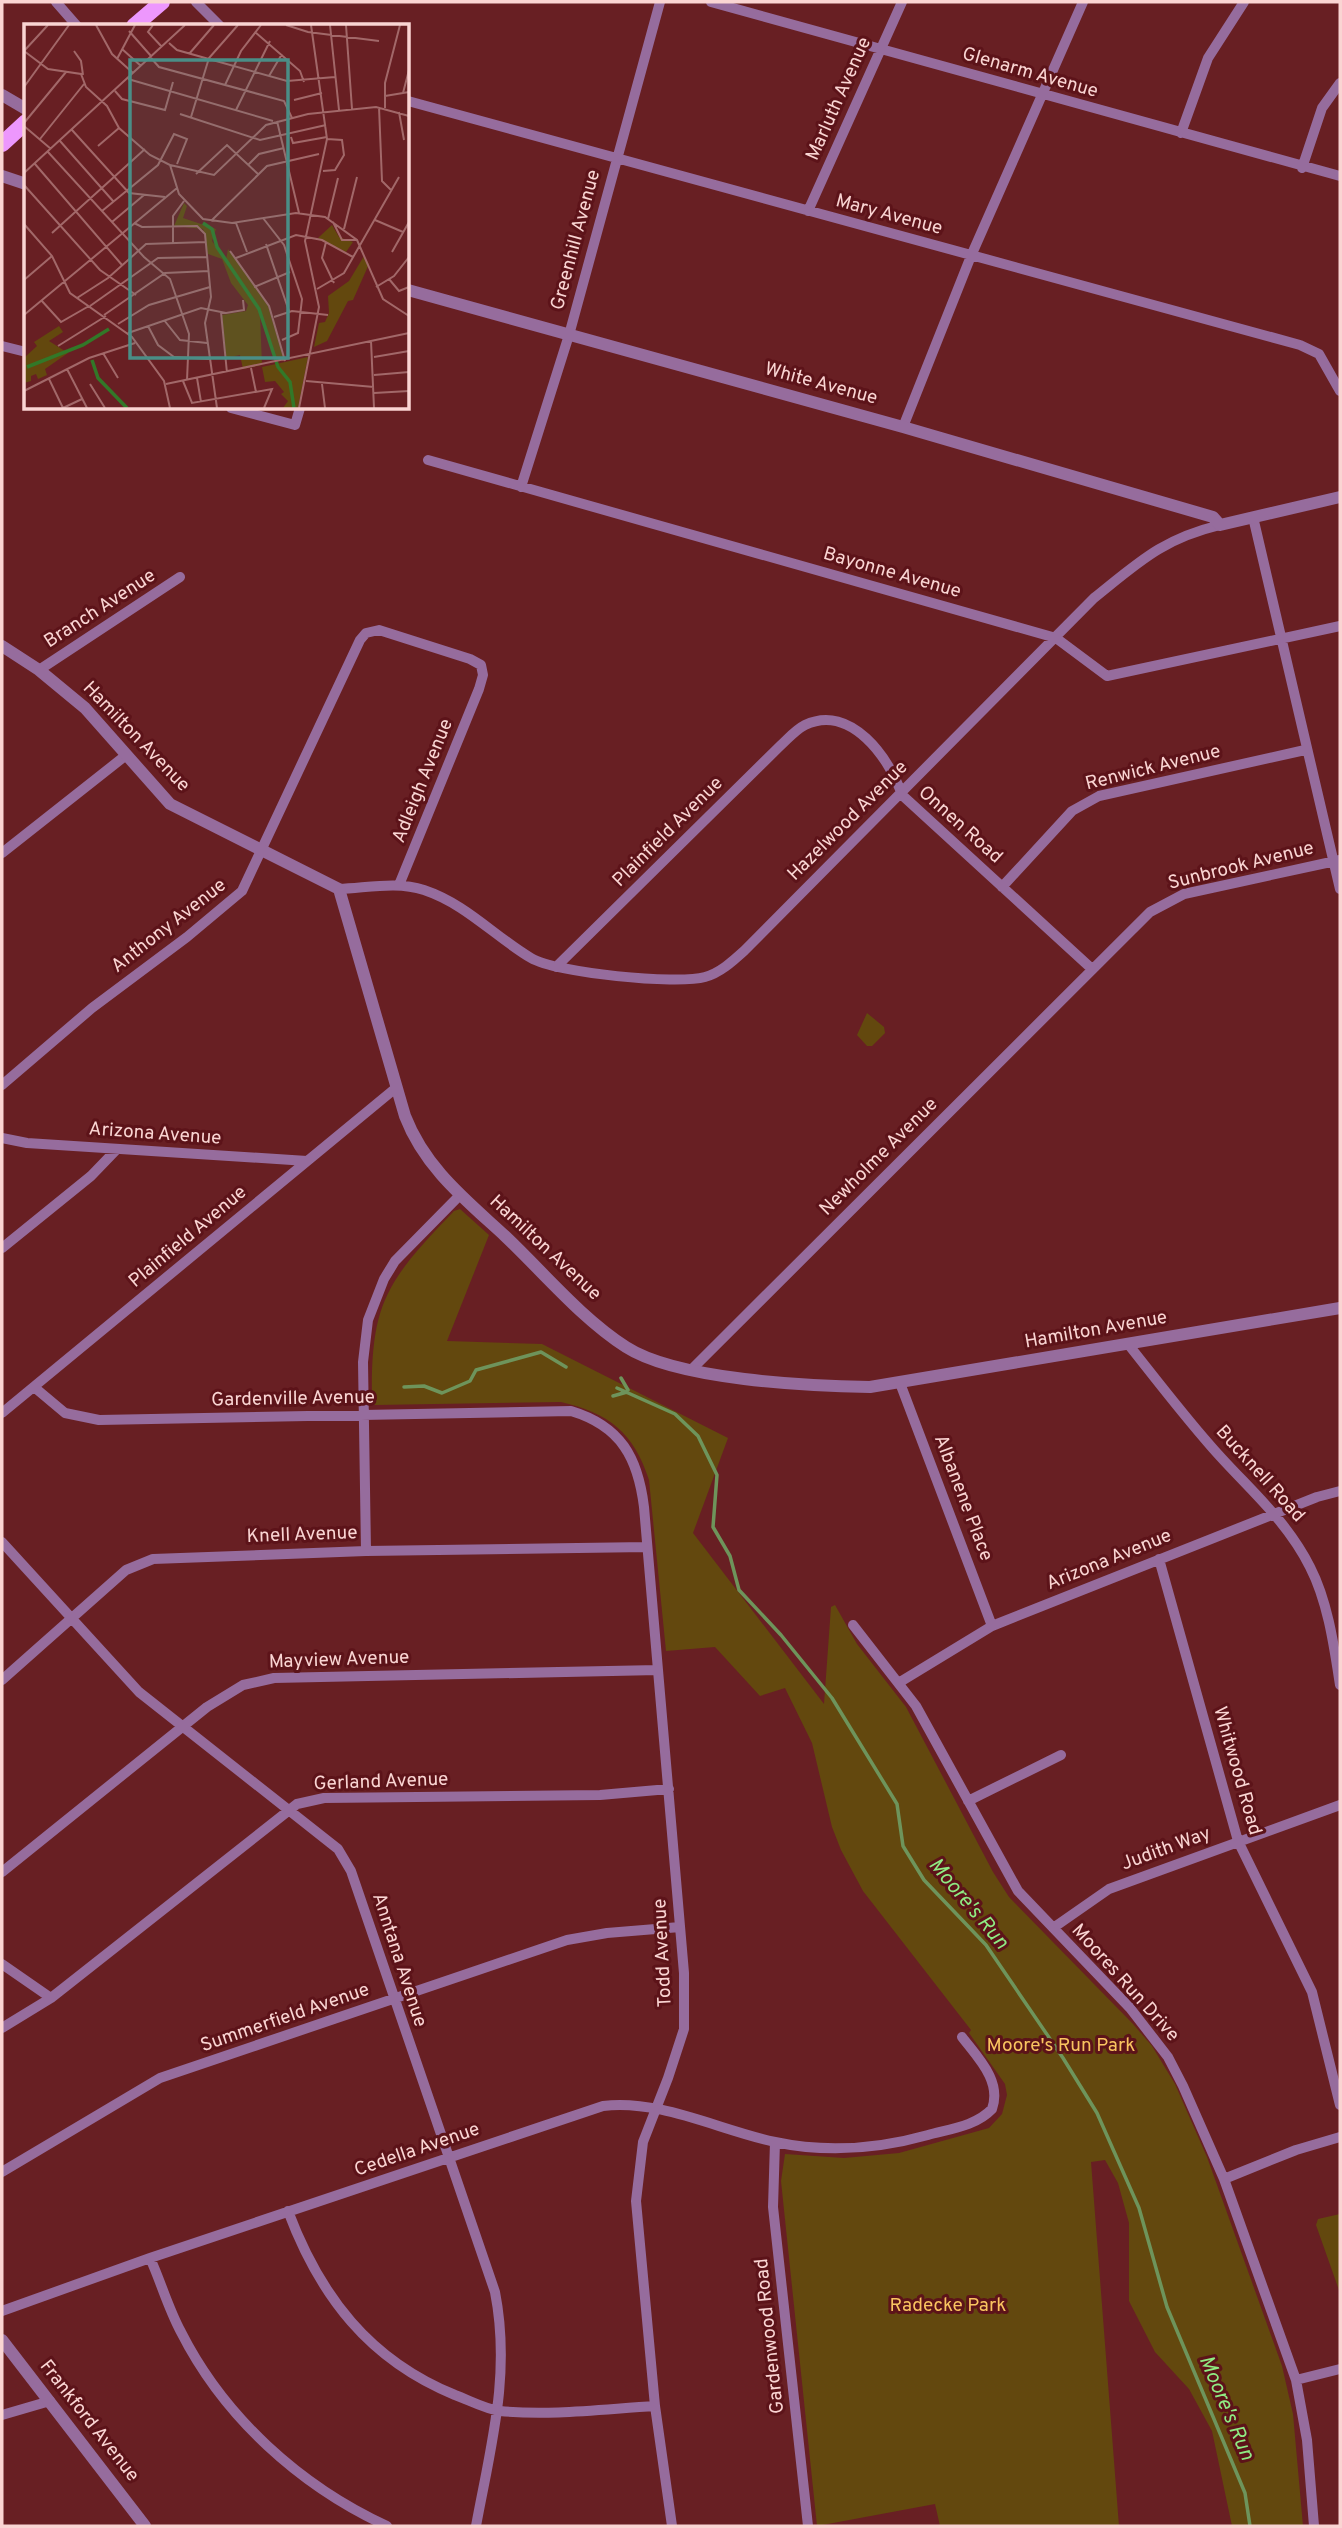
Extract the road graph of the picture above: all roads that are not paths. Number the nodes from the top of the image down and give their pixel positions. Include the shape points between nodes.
1 (56, 2) edge
2 (162, 2) edge
3 (196, 2) edge
4 (660, 2) edge
5 (711, 2) edge
6 (902, 2) edge
7 (1083, 2) edge
8 (1244, 2) edge
9 (75, 24) edge
10 (136, 24) edge
11 (218, 24) edge
12 (881, 50) junction
13 (1340, 83) edge
14 (1041, 94) junction
15 (2, 95) edge
16 (410, 102) edge
17 (24, 108) edge
18 (24, 123) edge
19 (1181, 133) junction
20 (5, 135) edge
21 (616, 156) junction
22 (1302, 168) junction
23 (2, 176) edge
24 (1340, 176) edge
25 (24, 183) edge
26 (808, 211) junction
27 (971, 256) junction
28 (410, 291) edge
29 (569, 335) junction
30 (2, 346) edge
31 (24, 352) edge
32 (1340, 391) edge
33 (239, 410) edge
34 (299, 410) edge
35 (903, 427) junction
36 (428, 460) dead end
37 (521, 487) junction
38 (1340, 497) edge
39 (1253, 517) junction
40 (1220, 524) junction
41 (180, 577) dead end
42 (1340, 626) edge
43 (1056, 638) junction
44 (1282, 639) junction
45 (2, 646) edge
46 (39, 670) junction
47 (479, 689) joint
48 (807, 724) joint
49 (1305, 750) junction
50 (125, 756) junction
51 (902, 795) junction
52 (262, 849) junction
53 (2, 853) edge
54 (1337, 861) edge
55 (399, 886) junction
56 (1002, 887) junction
57 (339, 889) junction
58 (1340, 889) edge
59 (556, 967) junction
60 (1092, 969) junction
61 (2, 1085) edge
62 (397, 1087) junction
63 (2, 1138) edge
64 (117, 1149) junction
65 (307, 1161) junction
66 (460, 1195) junction
67 (2, 1248) edge
68 (1340, 1308) edge
69 (1128, 1345) junction
70 (691, 1370) junction
71 (900, 1383) junction
72 (34, 1387) junction
73 (563, 1410) joint
74 (2, 1413) edge
75 (364, 1415) junction
76 (1340, 1491) edge
77 (1276, 1513) junction
78 (2, 1542) edge
79 (648, 1547) junction
80 (366, 1550) junction
81 (1159, 1559) junction
82 (71, 1619) junction
83 (853, 1625) dead end
84 (992, 1626) junction
85 (658, 1670) junction
86 (2, 1680) edge
87 (900, 1682) junction
88 (1340, 1685) edge
89 (183, 1728) junction
90 (1061, 1755) dead end
91 (669, 1788) junction
92 (968, 1801) junction
93 (1340, 1805) edge
94 (288, 1809) junction
95 (1238, 1841) junction
96 (2, 1872) edge
97 (680, 1927) junction
98 (1053, 1928) junction
99 (2, 1964) edge
100 (51, 1998) junction
101 (393, 2000) junction
102 (2, 2028) edge
103 (962, 2037) dead end
104 (1340, 2105) edge
105 (654, 2109) junction
106 (1340, 2137) edge
107 (775, 2142) junction
108 (447, 2159) junction
109 (2, 2172) edge
110 (1224, 2179) junction
111 (288, 2211) junction
112 (150, 2258) junction
113 (2, 2311) edge
114 (2, 2340) edge
115 (1340, 2369) edge
116 (1296, 2380) junction
117 (50, 2401) junction
118 (655, 2406) junction
119 (498, 2410) junction
120 (2, 2416) edge
121 (145, 2526) edge
122 (387, 2526) edge
123 (476, 2526) edge
124 (672, 2526) edge
125 (808, 2526) edge
126 (1314, 2526) edge

1 - 9 street
2 - 10 main road
3 - 11 street
4 - 21 street, Greenhill Avenue
5 - 12 street, Glenarm Avenue
6 - 12 street, Marluth Avenue
7 - 14 street
8 - 19 street via 1208,58
12 - 14 street, Glenarm Avenue
12 - 26 street, Marluth Avenue
13 - 22 street via 1322,108
14 - 19 street, Glenarm Avenue
14 - 27 street
15 - 17 street
16 - 21 street, Mary Avenue
18 - 20 main road
19 - 22 street, Glenarm Avenue
21 - 26 street, Mary Avenue
21 - 29 street, Greenhill Avenue
22 - 24 street, Glenarm Avenue
23 - 25 street
26 - 27 street, Mary Avenue
27 - 32 street, Mary Avenue via 1300,345 1319,354
27 - 35 street
28 - 29 street, White Avenue
29 - 35 street, White Avenue
29 - 37 street, Greenhill Avenue
30 - 31 street
33 - 34 street via 295,425
35 - 40 street, White Avenue via 1213,517
36 - 37 street, Bayonne Avenue
37 - 43 street, Bayonne Avenue
38 - 39 street, Hazelwood Avenue
39 - 40 street, Hazelwood Avenue
39 - 44 street
40 - 43 street, Hazelwood Avenue via 1187,532 1155,548 1094,598
41 - 46 street, Branch Avenue
42 - 44 street, Bayonne Avenue
43 - 44 street, Bayonne Avenue via 1107,676
43 - 51 street, Hazelwood Avenue
44 - 49 street
45 - 46 street, Hamilton Avenue
46 - 50 street, Hamilton Avenue via 85,708
47 - 52 street, Anthony Avenue via 481,665 470,659 379,630 366,634
47 - 55 street, Adleigh Avenue
48 - 51 street, Onnen Road via 831,722 867,739 891,770
48 - 59 street, Plainfield Avenue
49 - 54 street
49 - 56 street, Renwick Avenue via 1099,796 1072,811
50 - 52 street, Hamilton Avenue via 170,804
50 - 53 street
51 - 56 street, Onnen Road
51 - 59 street, Hazelwood Avenue via 744,951 712,975 687,980
52 - 57 street, Hamilton Avenue
52 - 61 street, Anthony Avenue via 242,891 232,901 92,1008
54 - 58 street
54 - 60 street, Sunbrook Avenue via 1164,902
55 - 57 street, Hazelwood Avenue
55 - 59 street, Hazelwood Avenue via 426,890 467,909 532,959
56 - 60 street, Onnen Road
57 - 62 street, Hamilton Avenue
60 - 70 street, Newholme Avenue
62 - 65 street, Plainfield Avenue
62 - 66 street, Hamilton Avenue via 415,1141 440,1177
63 - 64 street, Arizona Avenue
64 - 65 street, Arizona Avenue
64 - 67 street
65 - 72 street, Plainfield Avenue
66 - 70 street, Hamilton Avenue via 625,1346
66 - 75 street via 395,1261 384,1279 364,1342
68 - 69 street, Hamilton Avenue
69 - 71 street, Hamilton Avenue
69 - 77 street, Bucknell Road via 1210,1445
70 - 71 street, Hamilton Avenue via 837,1387
71 - 84 street, Albanene Place
72 - 74 street, Plainfield Avenue
72 - 75 street, Gardenville Avenue via 54,1407 80,1419
73 - 75 street, Gardenville Avenue
73 - 79 street, Todd Avenue via 600,1422 629,1454 639,1475
75 - 80 street
76 - 77 street, Arizona Avenue
77 - 81 street, Arizona Avenue
77 - 88 street, Bucknell Road via 1314,1577 1331,1632
78 - 82 street, Anntana Avenue
79 - 80 street, Knell Avenue
79 - 85 street, Todd Avenue
80 - 82 street, Knell Avenue via 153,1559 126,1570
81 - 84 street, Arizona Avenue
81 - 95 street, Whitwood Road
82 - 86 street, Knell Avenue
82 - 89 street, Anntana Avenue via 139,1692
83 - 87 street, Moores Run Drive
84 - 87 street, Arizona Avenue
85 - 89 street, Mayview Avenue via 274,1678 228,1691
85 - 91 street, Todd Avenue
87 - 92 street, Moores Run Drive
89 - 94 street, Anntana Avenue
89 - 96 street, Mayview Avenue
90 - 92 street
91 - 94 street, Gerland Avenue via 588,1795 324,1798
91 - 97 street, Todd Avenue
92 - 98 street, Moores Run Drive via 1018,1891
93 - 95 street, Judith Way
94 - 100 street, Gerland Avenue
94 - 101 street, Anntana Avenue via 344,1857
95 - 98 street, Judith Way via 1106,1890
95 - 104 street, Whitwood Road via 1311,1992
97 - 101 street, Summerfield Avenue via 567,1940
97 - 105 street, Todd Avenue via 684,2029
98 - 110 street, Moores Run Drive via 1130,2008 1168,2057
99 - 100 street
100 - 102 street, Gerland Avenue
101 - 108 street, Anntana Avenue
101 - 109 street, Summerfield Avenue via 160,2078
103 - 107 street, Cedella Avenue via 995,2090 992,2109 985,2116 914,2139 852,2148
105 - 107 street, Cedella Avenue
105 - 108 street, Cedella Avenue via 596,2107
105 - 118 street, Todd Avenue via 643,2142 636,2201
106 - 110 street
107 - 125 street, Gardenwood Road via 773,2207
108 - 111 street, Cedella Avenue
108 - 119 street, Anntana Avenue via 495,2291 503,2352
110 - 116 street, Moores Run Drive
111 - 112 street, Cedella Avenue
111 - 119 street via 319,2281 368,2338 422,2379
112 - 113 street, Cedella Avenue
112 - 122 street via 187,2343 239,2417 294,2469
114 - 117 street, Frankford Avenue
115 - 116 street
116 - 126 street, Moores Run Drive via 1307,2440
117 - 120 street
117 - 121 street, Frankford Avenue
118 - 119 street
118 - 124 street, Todd Avenue
119 - 123 street, Anntana Avenue

